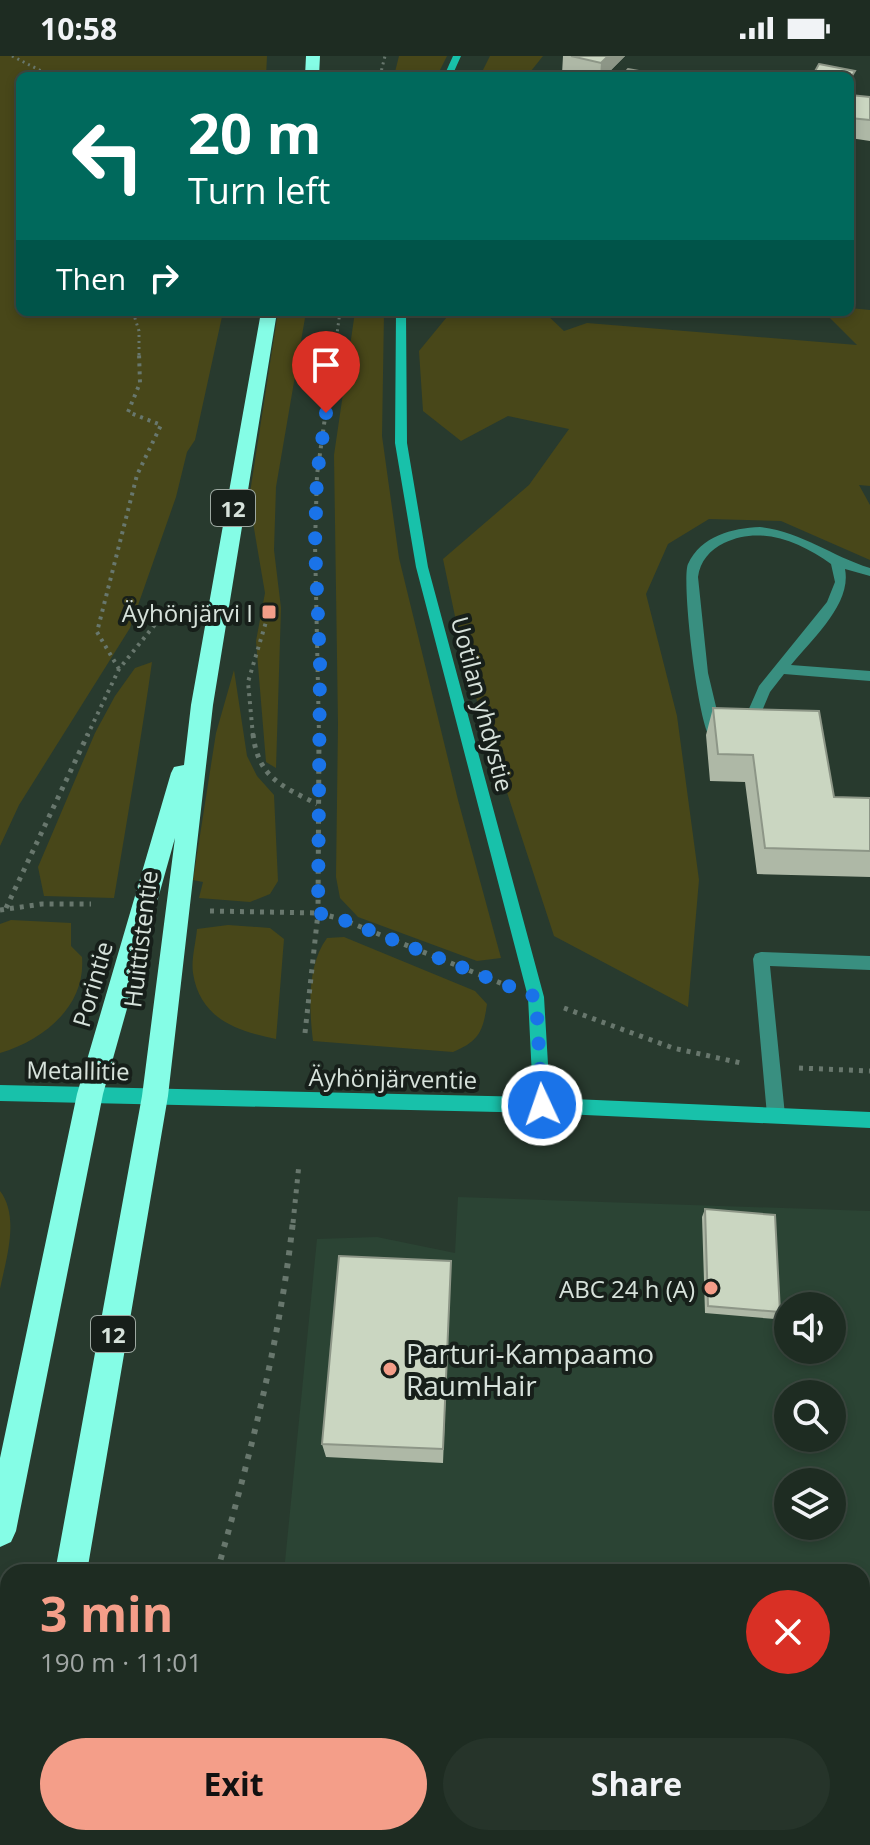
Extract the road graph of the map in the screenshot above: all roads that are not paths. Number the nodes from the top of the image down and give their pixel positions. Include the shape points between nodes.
1 (268, 316) edge
2 (401, 316) edge
3 (837, 562) junction
4 (870, 572) edge
5 (781, 669) junction
6 (870, 676) edge
7 (202, 705) junction
8 (716, 736) edge
9 (763, 737) edge
10 (870, 963) edge
11 (0, 1093) edge
12 (90, 1094) junction
13 (155, 1096) junction
14 (542, 1105) junction
15 (776, 1115) junction
16 (870, 1120) edge
17 (0, 1531) edge
18 (72, 1564) edge

1 - 7 highway, Huittistentie / 12
2 - 14 main road, Uotilan yhdystie via 401,443 422,567 536,997
3 - 4 lane
3 - 5 lane via 841,582 833,603
3 - 8 lane via 789,535 757,530 727,534 705,548 692,570 706,708
5 - 6 lane
5 - 9 lane via 755,711
7 - 12 highway, Porintie / 12
7 - 13 highway, Huittistentie / 12
10 - 15 lane via 761,959
11 - 12 main road, Metallitie
12 - 13 main road, Metallitie
12 - 17 highway, 12
13 - 14 main road, Äyhönjärventie
13 - 18 highway, Huittistentie / 12
14 - 15 main road, Äyhönjärventie
15 - 16 main road, Äyhönjärventie

